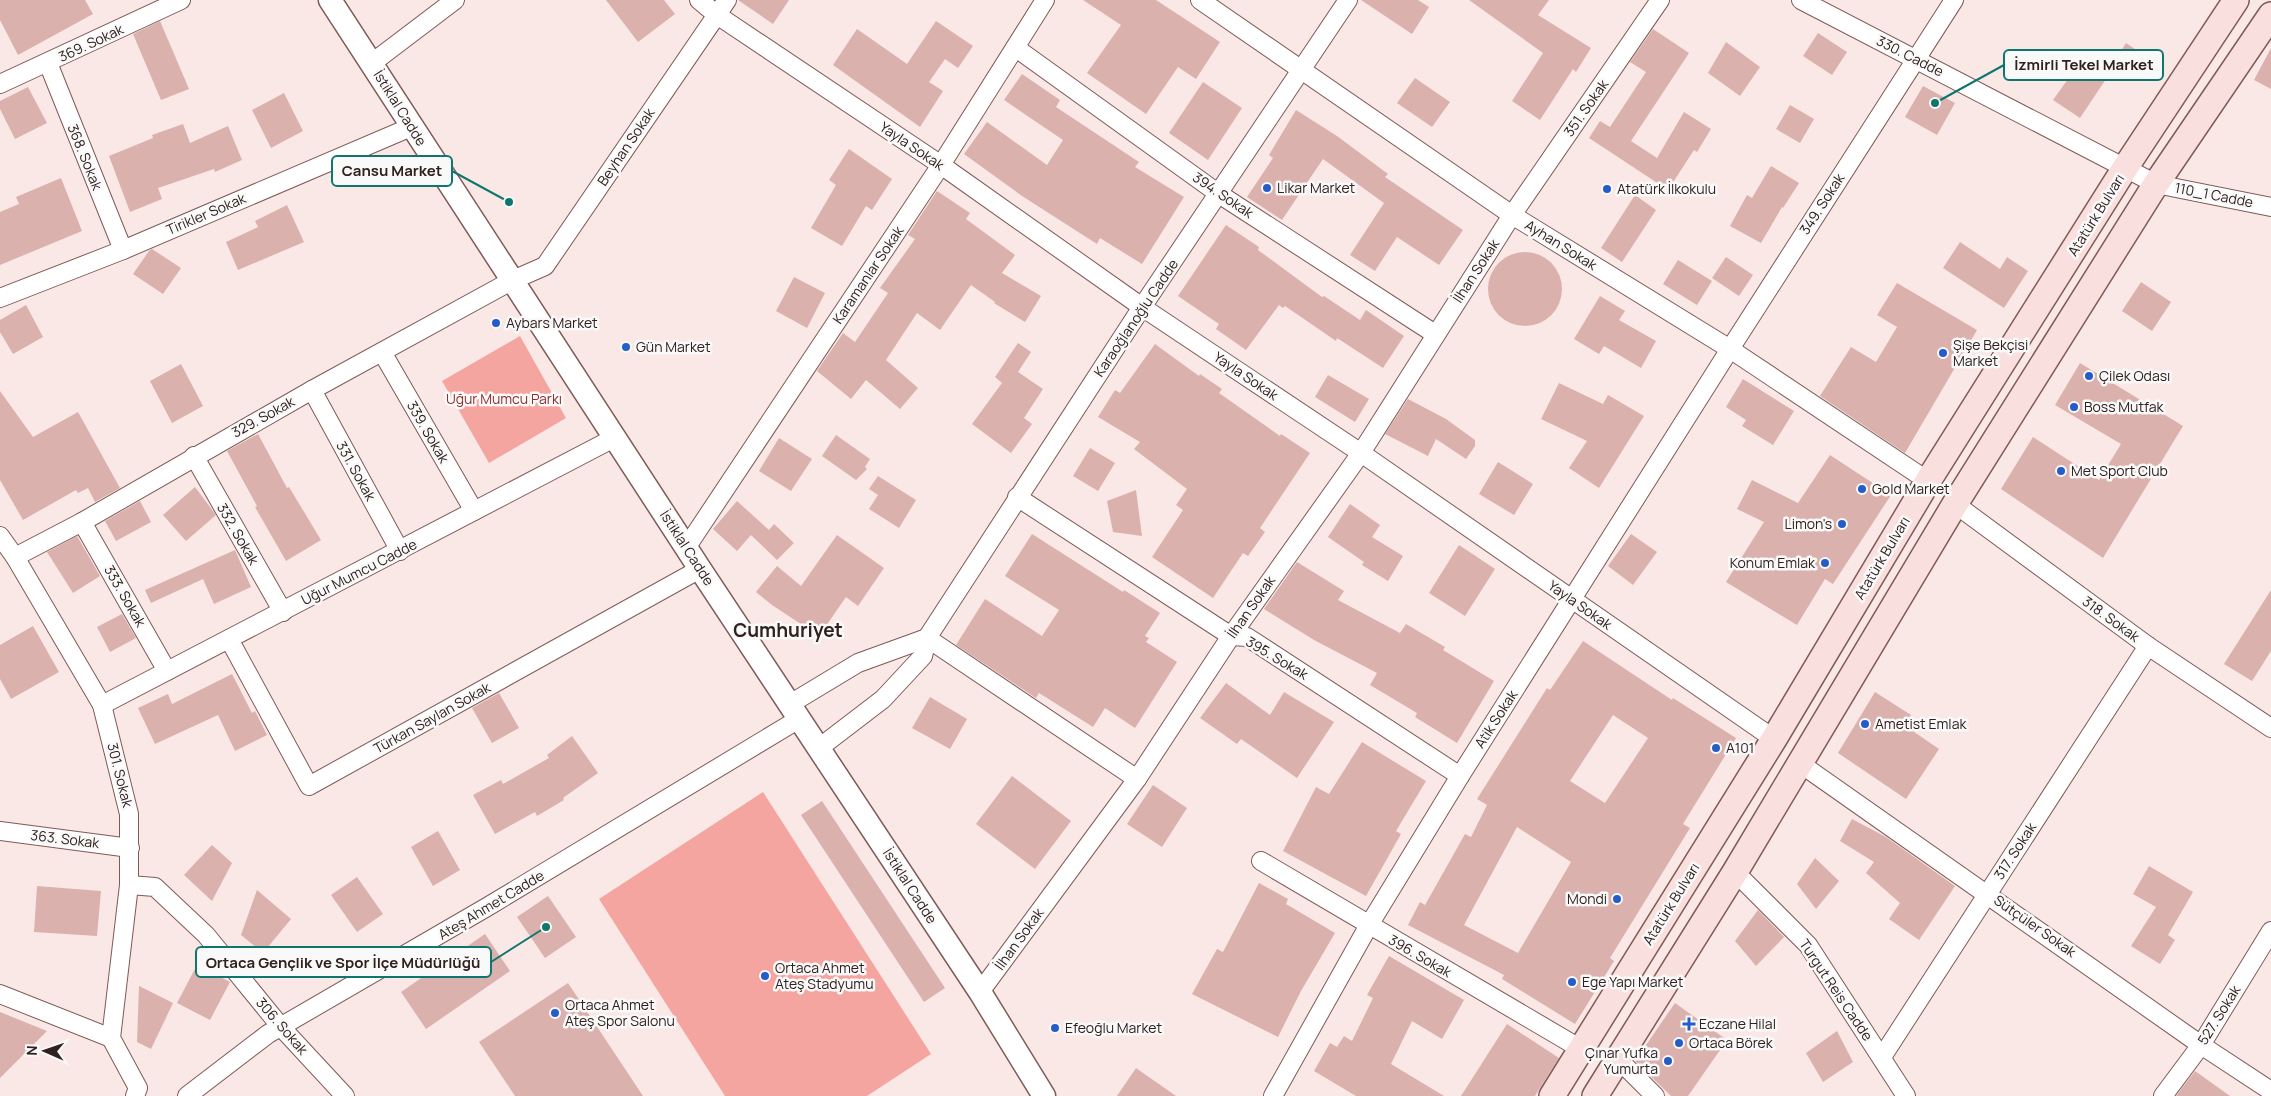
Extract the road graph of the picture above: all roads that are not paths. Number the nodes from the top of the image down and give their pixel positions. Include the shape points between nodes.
1 (181, 0) edge
2 (330, 0) edge
3 (455, 0) edge
4 (699, 0) edge
5 (1045, 0) edge
6 (1200, 0) edge
7 (1348, 0) edge
8 (1660, 0) edge
9 (1800, 0) edge
10 (1954, 0) edge
11 (2236, 0) edge
12 (722, 7) edge
13 (2271, 15) edge
14 (1016, 48) junction
15 (1915, 58) junction
16 (48, 63) junction
17 (372, 63) junction
18 (1301, 68) junction
19 (0, 84) edge
20 (411, 127) junction
21 (941, 165) junction
22 (2125, 168) junction
23 (2156, 184) junction
24 (1219, 194) junction
25 (2271, 207) edge
26 (1512, 215) junction
27 (123, 250) junction
28 (512, 280) junction
29 (0, 298) edge
30 (1142, 306) junction
31 (1435, 334) junction
32 (1730, 349) junction
33 (382, 352) junction
34 (312, 390) junction
35 (616, 437) junction
36 (1361, 453) junction
37 (194, 456) junction
38 (1928, 482) junction
39 (1017, 497) junction
40 (1955, 504) junction
41 (474, 511) junction
42 (82, 522) junction
43 (0, 536) edge
44 (686, 548) junction
45 (400, 551) junction
46 (15, 556) junction
47 (700, 569) junction
48 (1572, 601) junction
49 (282, 612) junction
50 (1231, 636) junction
51 (927, 638) junction
52 (229, 639) junction
53 (2148, 646) junction
54 (167, 671) junction
55 (102, 705) junction
56 (794, 711) junction
57 (2271, 728) edge
58 (1774, 739) junction
59 (819, 748) junction
60 (1798, 762) junction
61 (1460, 776) junction
62 (1137, 779) junction
63 (0, 831) edge
64 (130, 848) junction
65 (1261, 861) dead end
66 (1735, 872) junction
67 (129, 885) junction
68 (1988, 893) junction
69 (1369, 925) junction
70 (2271, 931) edge
71 (980, 992) junction
72 (0, 994) edge
73 (281, 1027) junction
74 (111, 1038) junction
75 (2202, 1045) junction
76 (1581, 1049) junction
77 (1882, 1057) junction
78 (1618, 1059) junction
79 (2271, 1091) edge
80 (135, 1096) edge
81 (187, 1096) edge
82 (345, 1096) edge
83 (1044, 1096) edge
84 (1273, 1096) edge
85 (1552, 1096) edge
86 (1595, 1096) edge
87 (1655, 1096) edge
88 (1906, 1096) edge
89 (2163, 1096) edge

1 - 16 street, 369. Sokak
2 - 17 street, İstiklal Cadde
3 - 17 street
4 - 12 street, Yayla Sokak
5 - 14 street, Karamanlar Sokak
6 - 18 street, Ayhan Sokak
7 - 18 street, Karaoğlanoğlu Cadde
8 - 26 street, 351. Sokak
9 - 15 street, 330. Cadde
10 - 15 street, 349. Sokak
11 - 22 main road, Atatürk Bulvarı
12 - 21 street, Yayla Sokak
12 - 28 street, Beyhan Sokak via 545,266
13 - 23 main road
14 - 21 street, Karamanlar Sokak
14 - 24 street, 394. Sokak
15 - 22 street, 330. Cadde
15 - 32 street, 349. Sokak
16 - 19 street, 369. Sokak
16 - 27 street, 368. Sokak
17 - 20 street, İstiklal Cadde
18 - 24 street, Karaoğlanoğlu Cadde
18 - 26 street, Ayhan Sokak
20 - 27 street, Tirikler Sokak
20 - 28 street, İstiklal Cadde
21 - 30 street, Yayla Sokak
21 - 44 street, Karamanlar Sokak
22 - 23 street, 330. Cadde
22 - 38 main road, Atatürk Bulvarı
23 - 25 street, 110_1 Cadde
23 - 40 main road
24 - 30 street, Karaoğlanoğlu Cadde
24 - 31 street, 394. Sokak
26 - 31 street, İlhan Sokak
26 - 32 street, Ayhan Sokak
27 - 29 street, Tirikler Sokak
28 - 33 street, 329. Sokak
28 - 35 street, İstiklal Cadde
30 - 36 street, Yayla Sokak
30 - 39 street, Karaoğlanoğlu Cadde
31 - 36 street, İlhan Sokak
32 - 38 street, Ayhan Sokak
32 - 48 street, Atik Sokak
33 - 34 street, 329. Sokak
33 - 41 street, 339. Sokak
34 - 37 street, 329. Sokak
34 - 45 street, 331. Sokak
35 - 41 street, Uğur Mumcu Cadde
35 - 44 street, İstiklal Cadde
36 - 48 street, Yayla Sokak
36 - 50 street, İlhan Sokak
37 - 42 street, 329. Sokak
37 - 49 street, 332. Sokak
38 - 58 main road, Atatürk Bulvarı
39 - 50 street, 395. Sokak
39 - 51 street, Karaoğlanoğlu Cadde
40 - 53 street, 318. Sokak
40 - 60 main road
41 - 45 street, Uğur Mumcu Cadde
42 - 46 street, 329. Sokak
42 - 54 street, 333. Sokak
43 - 46 street, 301. Sokak
44 - 47 street, İstiklal Cadde
45 - 49 street, Uğur Mumcu Cadde
46 - 55 street, 301. Sokak
47 - 52 street, Türkan Saylan Sokak via 310,786
47 - 56 street, İstiklal Cadde
48 - 58 street, Yayla Sokak
48 - 61 street, Atik Sokak
49 - 52 street, Uğur Mumcu Cadde
50 - 61 street, 395. Sokak via 1247,637
50 - 62 street, İlhan Sokak
51 - 56 street via 858,663
51 - 59 street, Karaoğlanoğlu Cadde via 923,656 883,699
51 - 62 street
52 - 54 street, Uğur Mumcu Cadde
53 - 57 street, 318. Sokak
53 - 68 street, 317. Sokak
54 - 55 street, Uğur Mumcu Cadde
55 - 64 street, 301. Sokak via 130,814
56 - 59 street, İstiklal Cadde
56 - 73 street, Ateş Ahmet Cadde via 487,908
58 - 76 main road, Atatürk Bulvarı
59 - 71 street, İstiklal Cadde
60 - 66 main road
60 - 68 street, Sütçüler Sokak
61 - 69 street, Atik Sokak
62 - 71 street, İlhan Sokak
63 - 64 street, 363. Sokak
64 - 67 street, 301. Sokak
65 - 69 street, 396. Sokak
66 - 77 street, Turgut Reis Cadde via 1808,945
66 - 78 main road
67 - 73 street, 306. Sokak via 155,888 206,935
67 - 74 street, 301. Sokak
68 - 75 street, Sütçüler Sokak
68 - 77 street, 317. Sokak
69 - 76 street, 396. Sokak
69 - 84 street, Atik Sokak
70 - 75 street, 527. Sokak
71 - 83 street, İstiklal Cadde
72 - 74 street
73 - 81 street, Ateş Ahmet Cadde
73 - 82 street, 306. Sokak
74 - 80 street via 138,1088
75 - 79 street, Sütçüler Sokak
75 - 89 street, 527. Sokak
76 - 85 main road, Atatürk Bulvarı
77 - 88 street, Turgut Reis Cadde
78 - 86 main road
78 - 87 street

